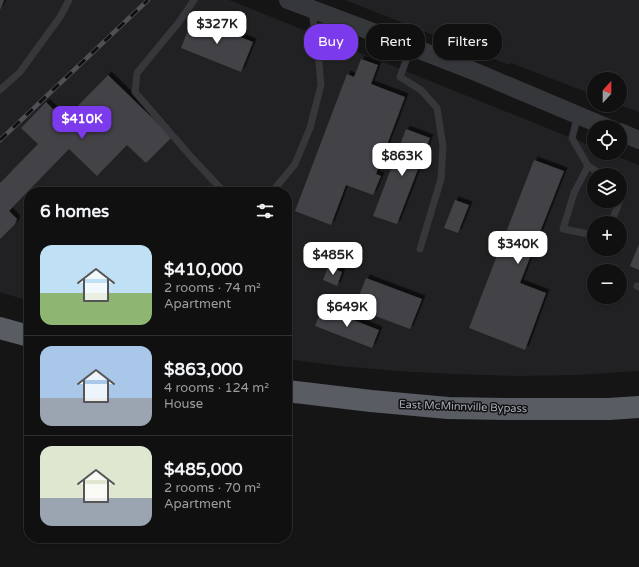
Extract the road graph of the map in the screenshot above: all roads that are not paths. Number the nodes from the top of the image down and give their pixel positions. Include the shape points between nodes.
1 (69, 0) edge
2 (194, 0) edge
3 (288, 0) edge
4 (312, 9) junction
5 (366, 30) edge
6 (425, 52) edge
7 (407, 60) edge
8 (0, 90) edge
9 (578, 115) junction
10 (590, 120) edge
11 (627, 135) edge
12 (639, 140) edge
13 (588, 166) junction
14 (591, 168) edge
15 (219, 187) edge
16 (276, 187) edge
17 (587, 234) edge
18 (420, 249) dead end
19 (0, 328) edge
20 (24, 335) edge
21 (292, 392) edge
22 (639, 407) edge

1 - 8 lane via 60,17 20,72
2 - 15 lane via 137,73 135,92
3 - 4 street
4 - 5 street
4 - 16 lane via 321,85 310,128 295,164
6 - 9 street
7 - 18 lane via 400,76 421,90 437,108 442,146 441,179
9 - 10 street
9 - 13 lane via 572,138
11 - 12 street
13 - 14 lane
13 - 17 lane via 574,193 563,229
19 - 20 highway
21 - 22 highway, East McMinnville Bypass via 448,408

